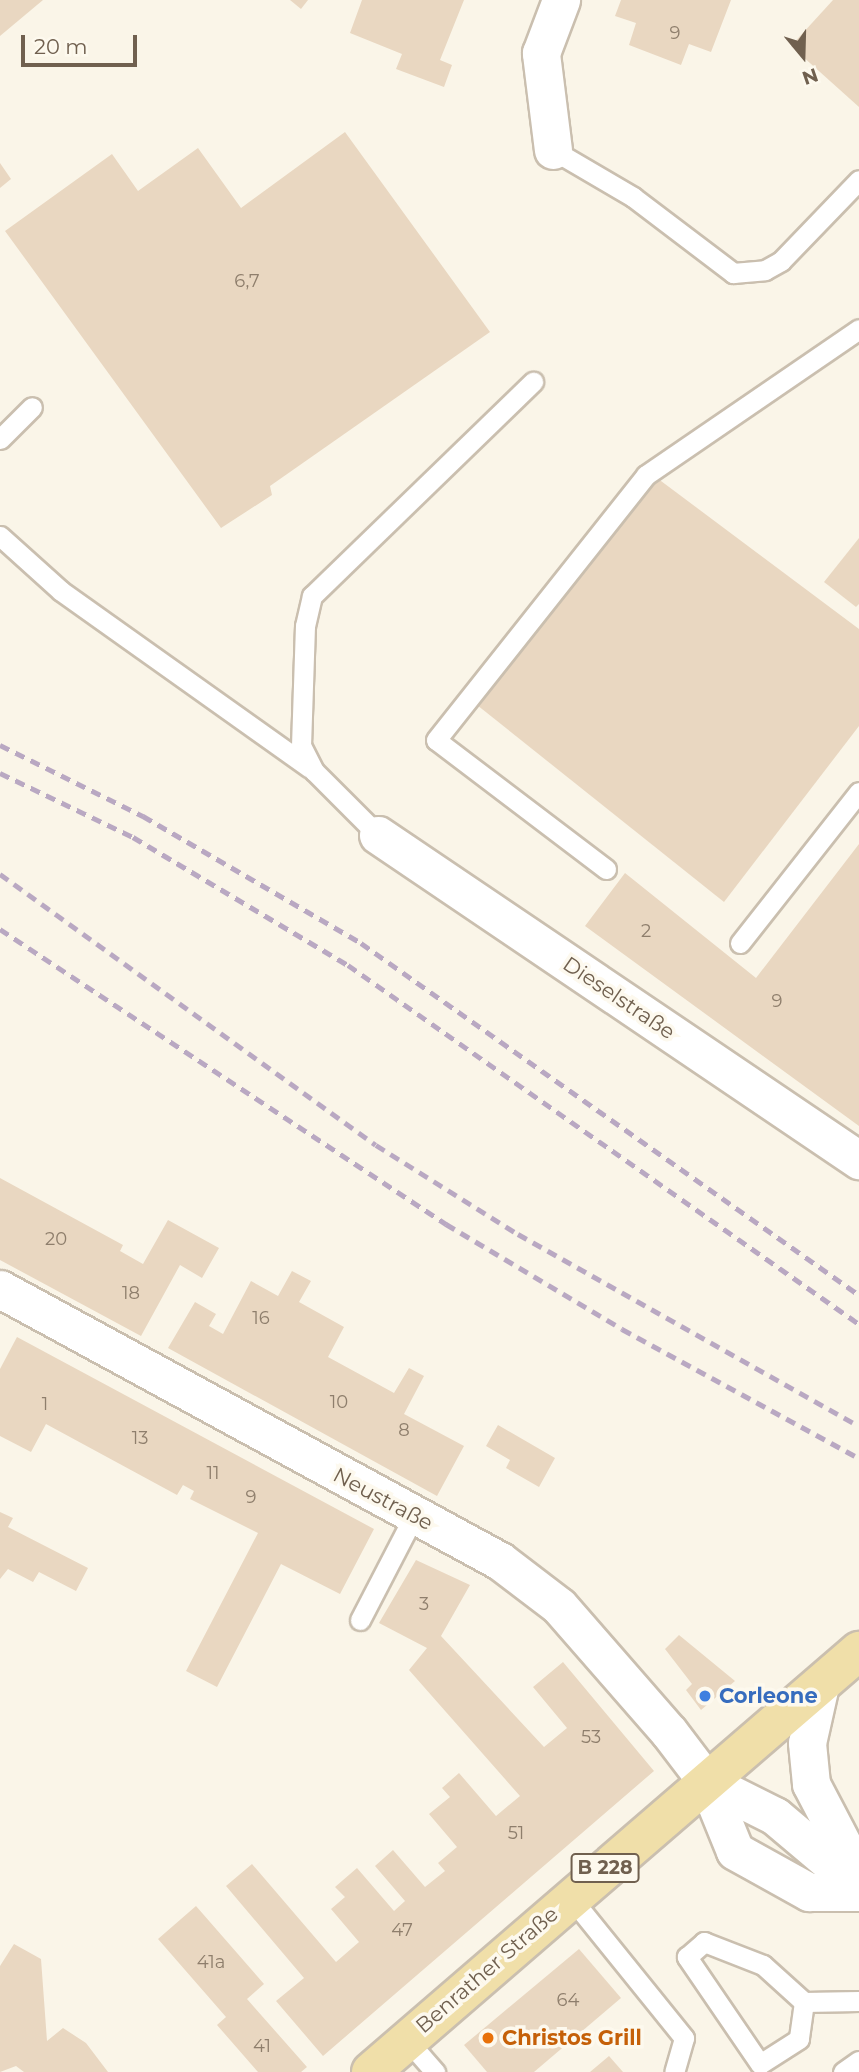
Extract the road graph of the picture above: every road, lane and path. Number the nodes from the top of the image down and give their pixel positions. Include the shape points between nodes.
1 (561, 0) edge
2 (552, 150) joint
3 (859, 180) edge
4 (859, 329) edge
5 (533, 382) dead end
6 (32, 407) dead end
7 (0, 439) edge
8 (0, 536) edge
9 (314, 771) junction
10 (859, 792) edge
11 (378, 835) joint
12 (606, 869) dead end
13 (740, 943) dead end
14 (859, 1160) edge
15 (2, 1296) edge
16 (414, 1516) junction
17 (360, 1620) dead end
18 (859, 1651) edge
19 (820, 1685) junction
20 (706, 1782) junction
21 (859, 1876) edge
22 (859, 1886) edge
23 (859, 1892) edge
24 (571, 1898) junction
25 (859, 2001) edge
26 (804, 2002) junction
27 (407, 2040) junction
28 (859, 2061) edge
29 (371, 2072) edge
30 (435, 2072) edge
31 (674, 2072) edge
32 (843, 2072) edge

1 - 2 street via 541,53
2 - 3 lane via 633,197 733,273 765,271 781,261
4 - 12 lane via 646,475 436,740
5 - 9 lane via 312,596 300,710 301,746
6 - 7 lane
8 - 9 lane via 61,591
9 - 11 lane
10 - 13 lane
11 - 14 street, Dieselstraße
15 - 16 street, Neustraße
16 - 17 lane
16 - 20 street, Neustraße via 500,1561 559,1606
18 - 19 main road, Benrather Straße / B 228
19 - 20 main road, Benrather Straße / B 228
19 - 21 street via 807,1743 811,1784 833,1836
20 - 22 street via 775,1816 830,1868
20 - 23 street via 735,1852 809,1892
20 - 24 main road, Benrather Straße / B 228
24 - 27 main road, Benrather Straße / B 228
24 - 31 lane via 684,2038
25 - 26 lane
26 - 26 lane via 763,1965 704,1941 687,1956 760,2064 799,2039
27 - 29 main road, Benrather Straße / B 228
27 - 30 lane
28 - 32 lane

